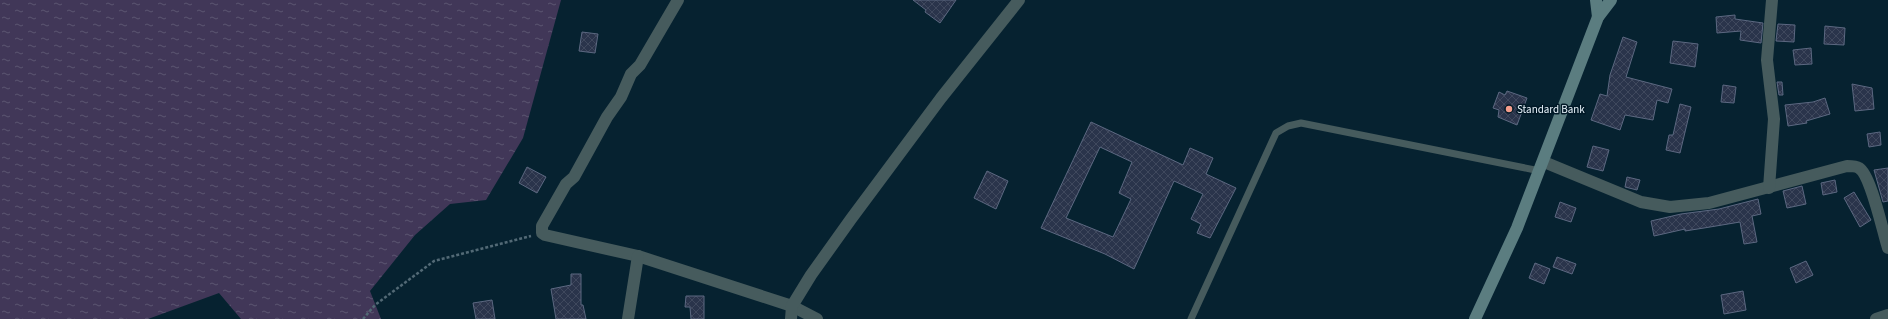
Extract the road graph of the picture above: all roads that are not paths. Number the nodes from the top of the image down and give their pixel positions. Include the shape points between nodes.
1 (678, 0) edge
2 (1019, 0) edge
3 (1596, 0) edge
4 (1611, 0) edge
5 (1772, 0) edge
6 (1598, 17) junction
7 (1542, 166) junction
8 (1769, 188) junction
9 (1888, 248) edge
10 (638, 256) junction
11 (792, 306) junction
12 (1888, 315) edge
13 (628, 319) edge
14 (791, 319) edge
15 (817, 319) edge
16 (1191, 319) edge
17 (1475, 319) edge
18 (1876, 319) edge

1 - 10 street via 640,65 631,74 621,97 606,117 574,177 566,184 542,226 542,233 545,235
2 - 11 street via 941,98 811,275
3 - 6 main road
4 - 6 main road
5 - 8 street via 1767,60 1774,119
6 - 7 main road
7 - 8 street via 1641,202 1670,207 1709,203
7 - 16 lane via 1300,124 1288,126 1276,133
7 - 17 main road
8 - 9 street via 1847,166 1858,166 1869,184
10 - 11 street
10 - 13 street
11 - 14 street
11 - 15 street
12 - 18 street

